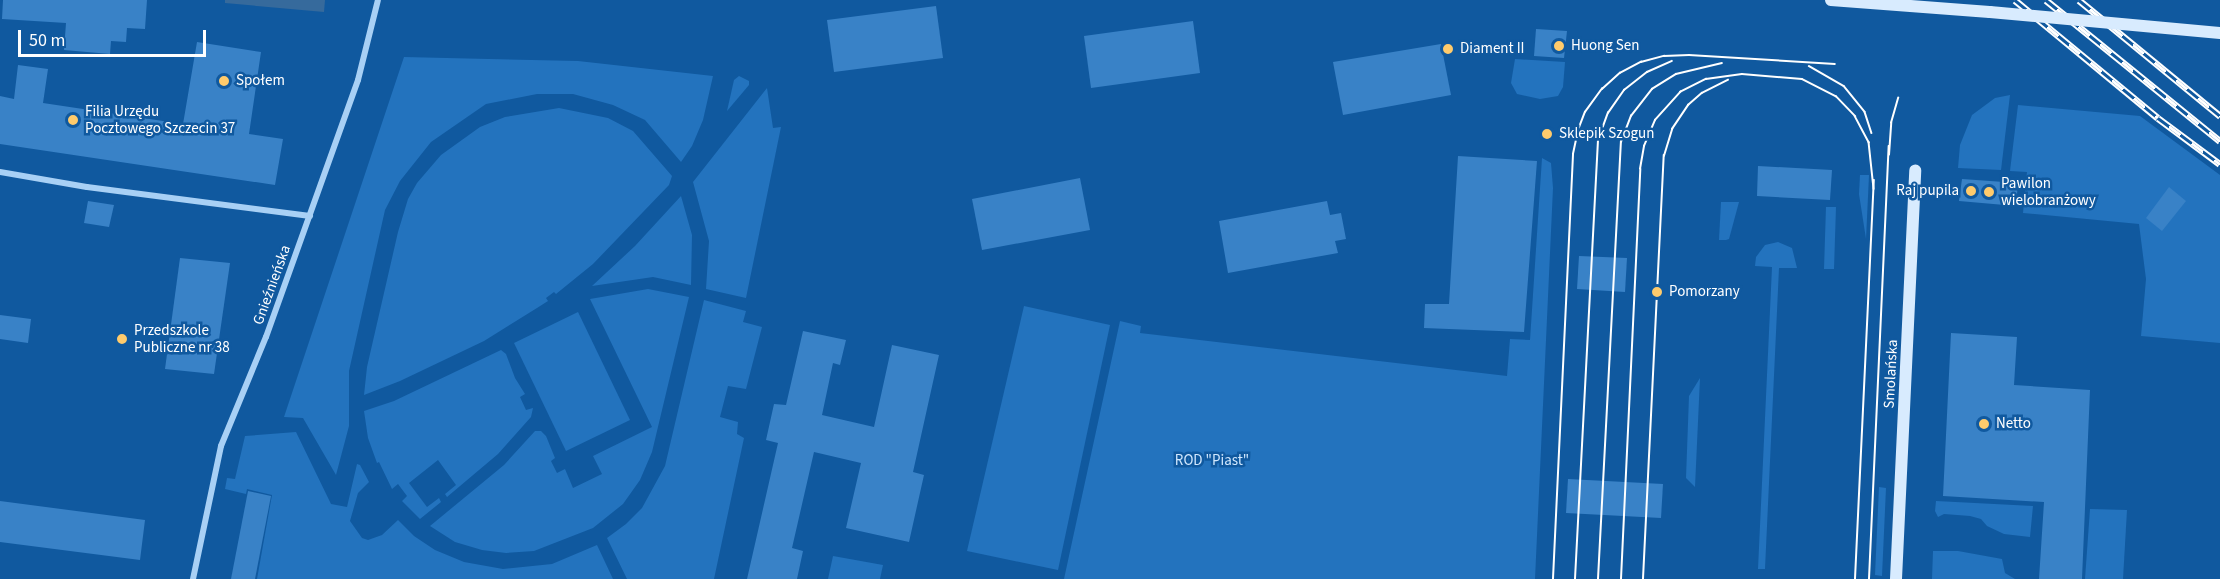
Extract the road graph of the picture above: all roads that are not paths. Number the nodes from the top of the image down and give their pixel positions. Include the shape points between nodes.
1 (378, 0) edge
2 (1831, 0) edge
3 (2220, 33) edge
4 (1916, 170) dead end
5 (0, 172) edge
6 (310, 216) junction
7 (193, 579) edge
8 (1896, 579) edge

1 - 6 street, Gnieźnieńska via 358,80
2 - 3 street, bridge
4 - 8 street, Smolańska
5 - 6 street
6 - 7 street, Gnieźnieńska via 221,446

